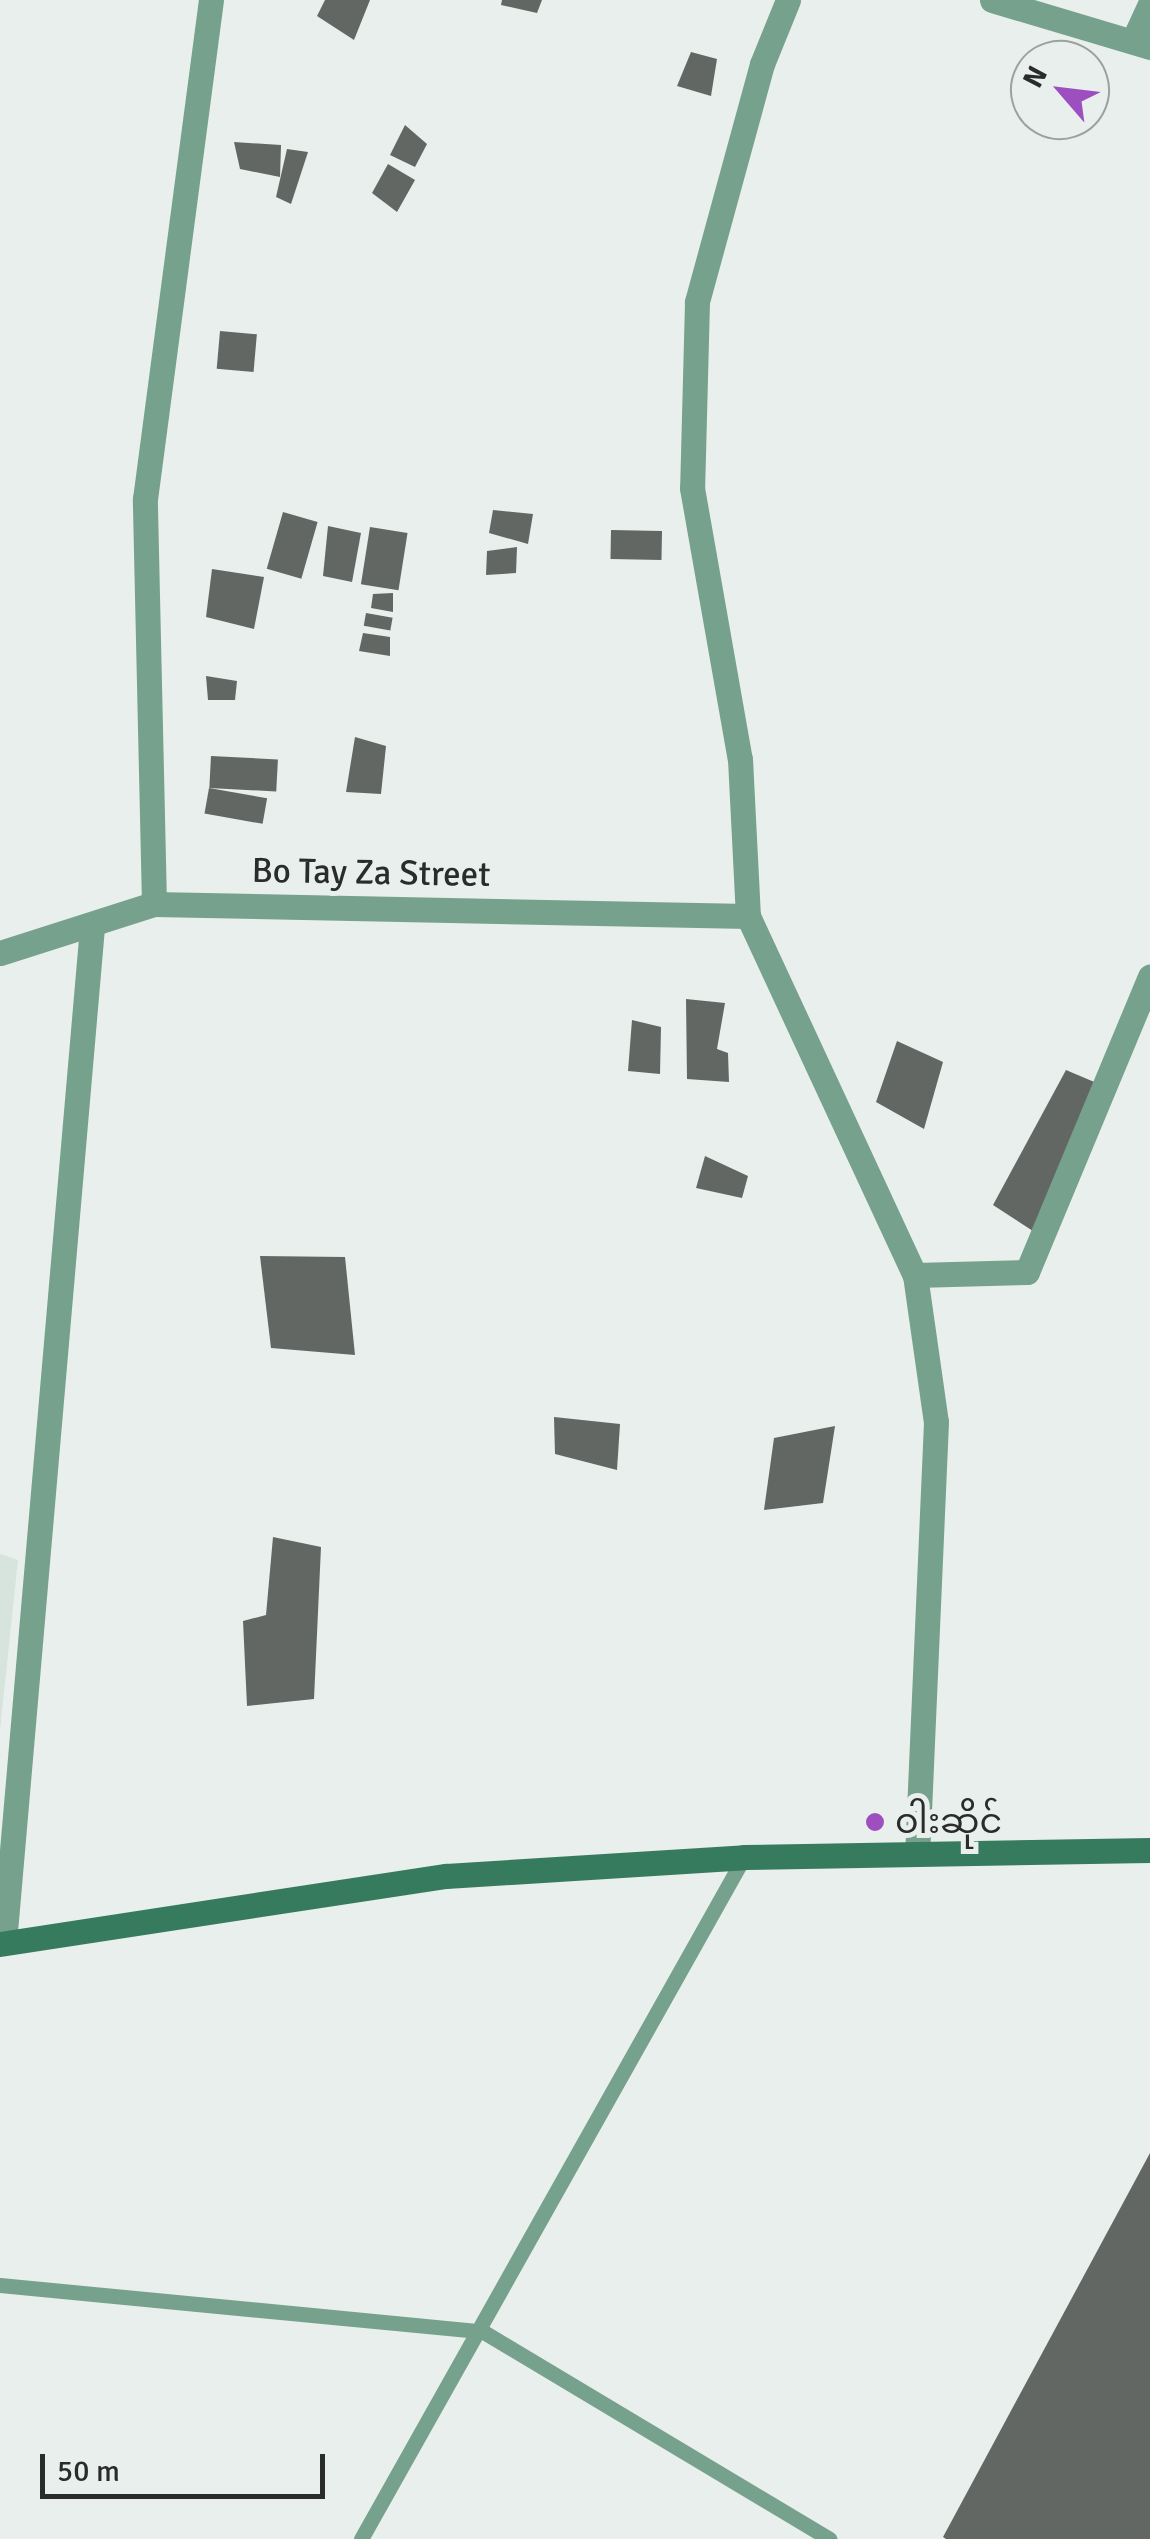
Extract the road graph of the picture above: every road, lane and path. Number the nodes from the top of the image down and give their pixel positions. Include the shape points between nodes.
1 (211, 0) edge
2 (788, 0) edge
3 (992, 0) edge
4 (1150, 4) edge
5 (1142, 44) edge
6 (154, 904) junction
7 (748, 916) junction
8 (92, 926) junction
9 (0, 953) edge
10 (1150, 977) edge
11 (915, 1275) junction
12 (1150, 1850) edge
13 (917, 1853) junction
14 (744, 1857) junction
15 (2, 1944) edge
16 (0, 2285) edge
17 (482, 2331) junction
18 (826, 2538) edge
19 (361, 2539) edge

1 - 6 street via 144,499
2 - 7 street via 762,64 697,302 692,488 740,759
3 - 5 street
4 - 5 street
6 - 7 street, Bo Tay Za Street
6 - 8 street, Bo Tay Za Street
7 - 11 street
8 - 9 street, Bo Tay Za Street
8 - 15 street
10 - 11 street via 1027,1272
11 - 13 street via 936,1422
12 - 13 main road
13 - 14 main road
14 - 15 main road via 446,1876
14 - 17 lane
16 - 17 lane
17 - 18 lane
17 - 19 lane

